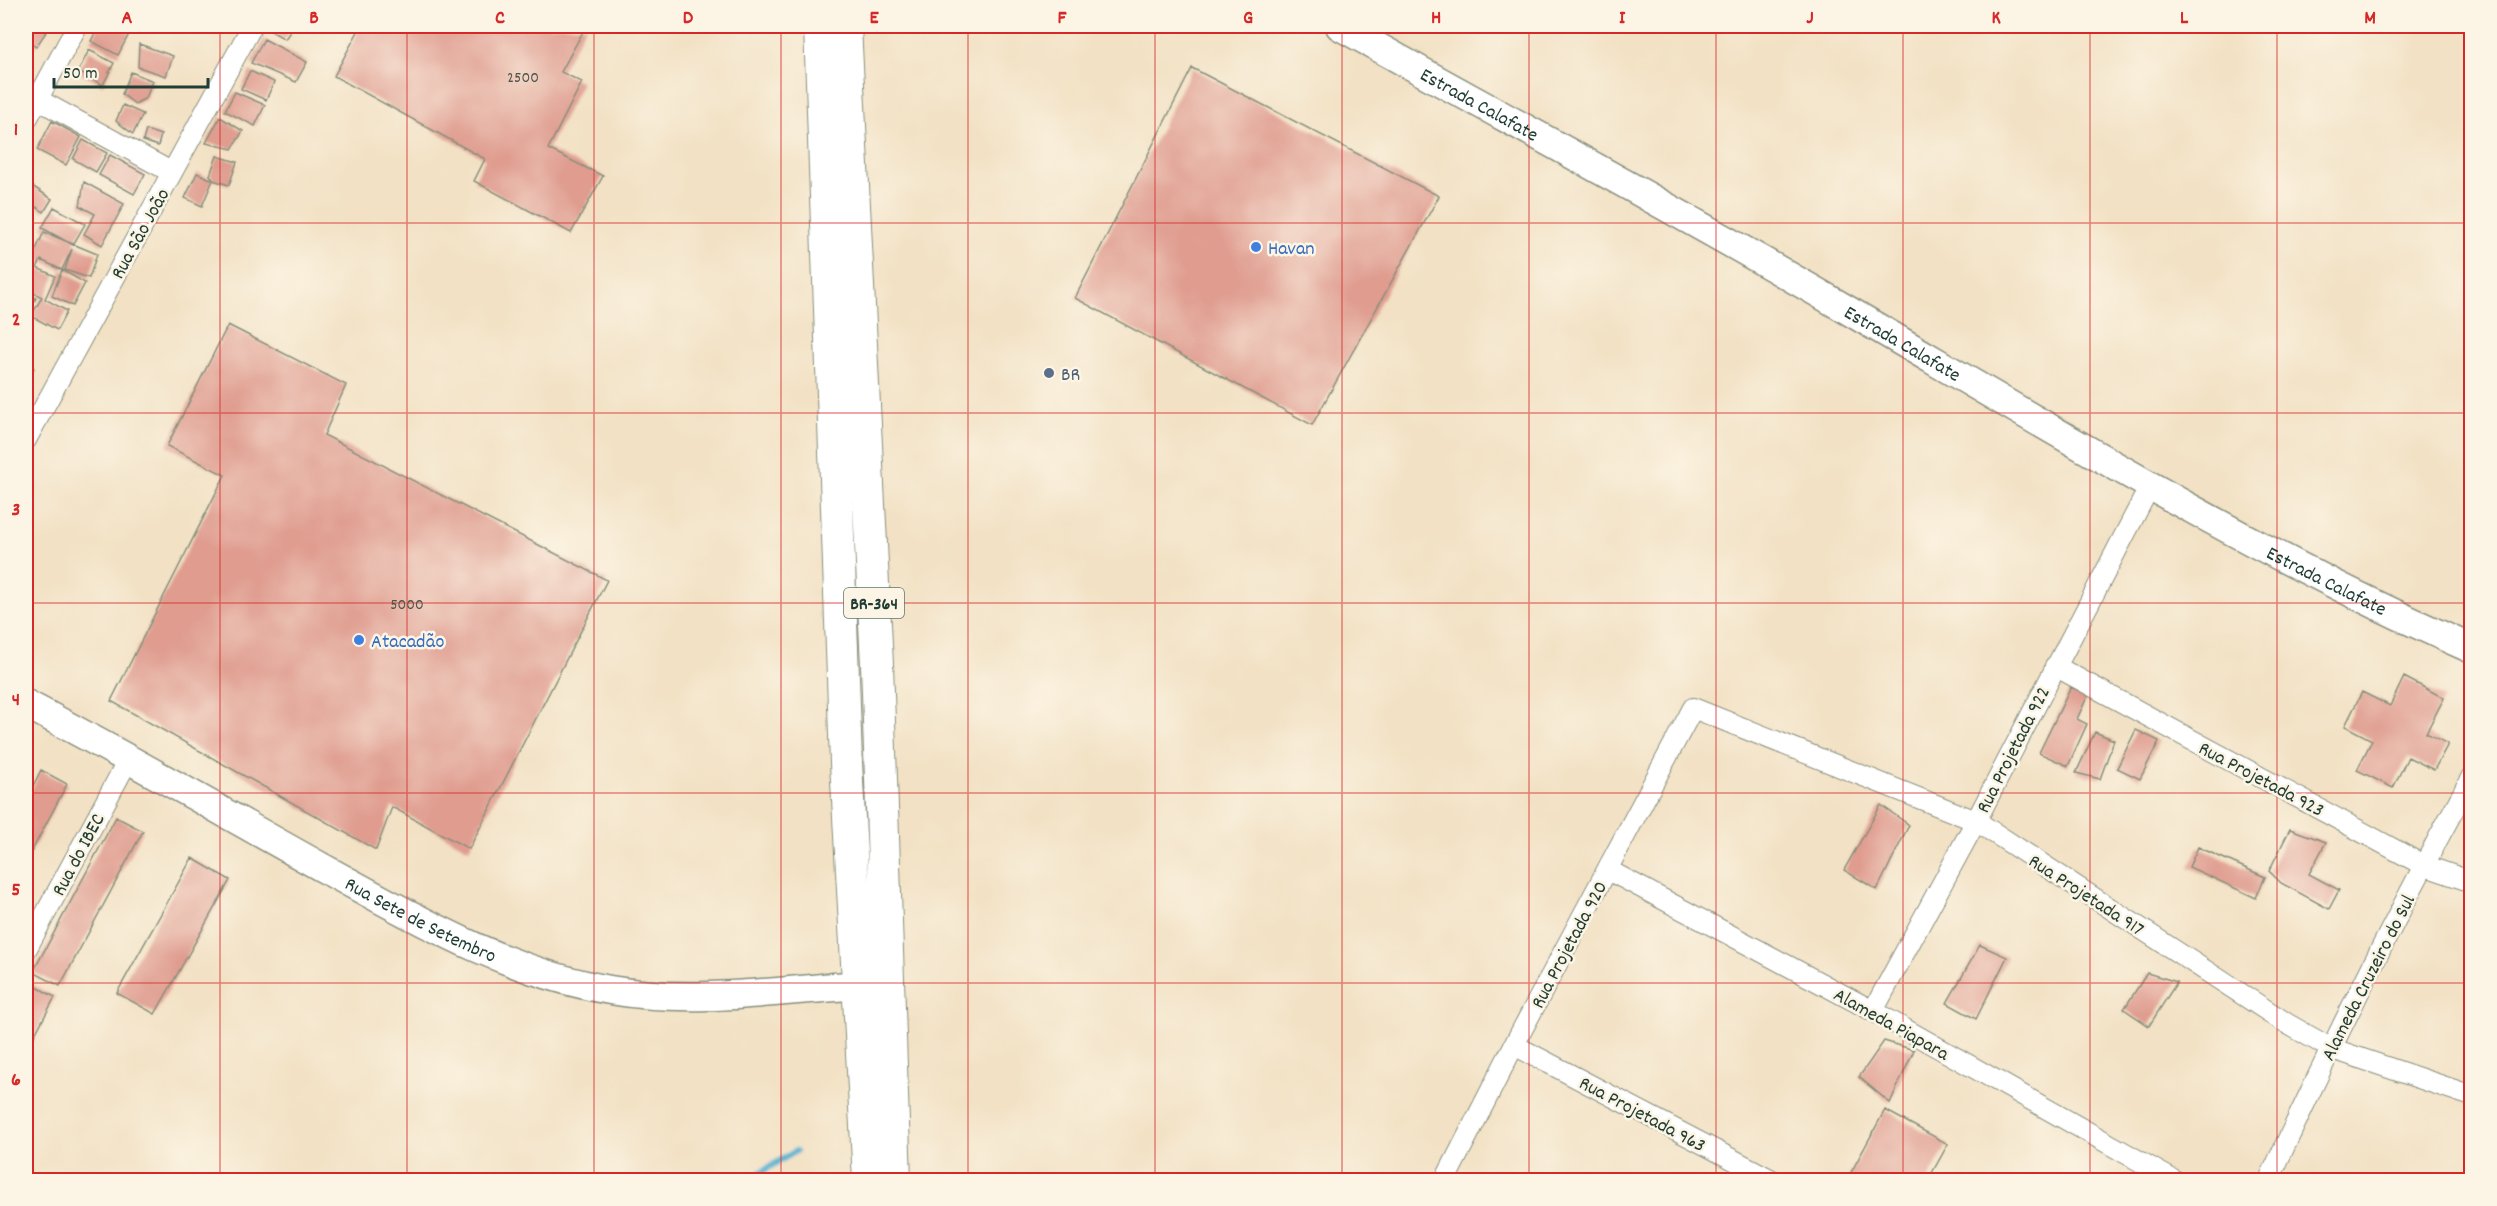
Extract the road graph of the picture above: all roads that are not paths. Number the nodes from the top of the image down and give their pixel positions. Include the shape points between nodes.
1 (77, 26) edge
2 (252, 26) edge
3 (820, 26) edge
4 (845, 26) edge
5 (1340, 26) edge
6 (31, 96) edge
7 (26, 121) edge
8 (171, 172) junction
9 (26, 440) edge
10 (2150, 486) junction
11 (2472, 649) edge
12 (2055, 666) junction
13 (26, 704) edge
14 (1693, 708) joint
15 (129, 758) junction
16 (2472, 776) edge
17 (1976, 821) junction
18 (2423, 865) junction
19 (1608, 870) junction
20 (2472, 882) edge
21 (26, 950) edge
22 (859, 985) junction
23 (1873, 1011) junction
24 (1514, 1045) junction
25 (2330, 1048) junction
26 (2472, 1096) edge
27 (869, 1180) edge
28 (895, 1180) edge
29 (1445, 1180) edge
30 (1772, 1180) edge
31 (2173, 1180) edge
32 (2269, 1180) edge

1 - 6 street
2 - 8 street, Rua São João
3 - 22 main road, BR-364 via 845,731
4 - 28 main road, BR-364 via 877,664
5 - 10 street, Estrada Calafate via 1718,235
6 - 7 street
6 - 8 street
8 - 9 street, Rua São João
10 - 11 street, Estrada Calafate via 2288,561
10 - 12 street, Rua Projetada 922
12 - 17 street, Rua Projetada 922
12 - 18 street, Rua Projetada 923
13 - 15 street, Rua Sete de Setembro
14 - 17 street, Rua Projetada 917
14 - 19 street, Rua Projetada 920
15 - 21 street, Rua do IBEC
15 - 22 street, Rua Sete de Setembro via 449,935 505,961 562,980 612,990 670,995
16 - 18 street, Alameda Cruzeiro do Sul
17 - 23 street, Rua Projetada 922
17 - 25 street, Rua Projetada 917
18 - 20 street, Rua Projetada 923
18 - 25 street, Alameda Cruzeiro do Sul
19 - 23 street, Alameda Piapara
19 - 24 street, Rua Projetada 920
22 - 27 main road, BR-364
23 - 31 street, Alameda Piapara
24 - 29 street, Rua Projetada 920
24 - 30 street, Rua Projetada 963
25 - 26 street, Rua Projetada 917
25 - 32 street, Alameda Cruzeiro do Sul

